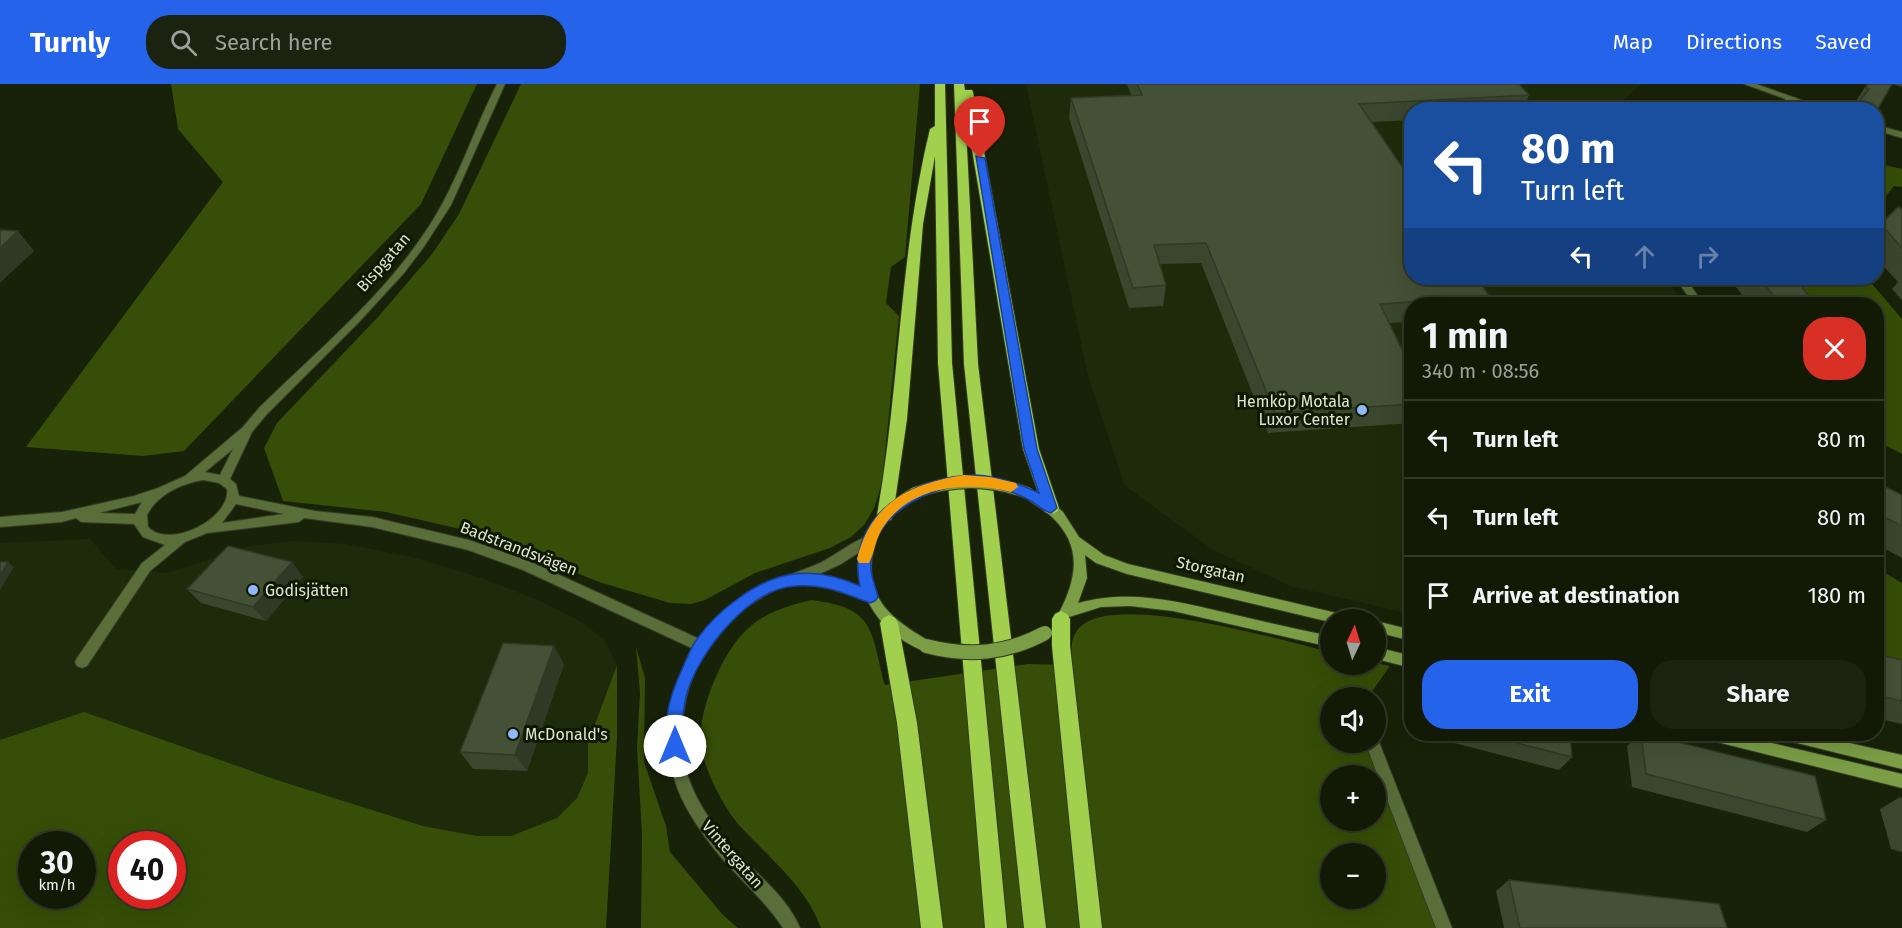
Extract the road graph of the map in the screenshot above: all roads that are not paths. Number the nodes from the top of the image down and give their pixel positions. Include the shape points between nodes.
1 (501, 84) edge
2 (940, 84) edge
3 (959, 84) edge
4 (966, 84) edge
5 (1748, 84) edge
6 (1792, 98) junction
7 (1787, 102) edge
8 (1803, 102) edge
9 (940, 113) junction
10 (1884, 129) edge
11 (1902, 135) edge
12 (247, 430) junction
13 (190, 478) junction
14 (224, 479) junction
15 (164, 489) junction
16 (233, 499) junction
17 (1051, 508) junction
18 (885, 514) junction
19 (62, 516) junction
20 (315, 516) junction
21 (140, 519) junction
22 (0, 522) edge
23 (206, 529) junction
24 (153, 538) junction
25 (181, 539) junction
26 (868, 541) junction
27 (1076, 541) junction
28 (146, 567) junction
29 (792, 580) junction
30 (870, 597) junction
31 (1320, 614) edge
32 (1058, 621) junction
33 (889, 623) junction
34 (1386, 630) edge
35 (1404, 634) edge
36 (1320, 640) edge
37 (701, 646) junction
38 (1386, 656) edge
39 (1404, 660) edge
40 (82, 662) dead end
41 (1738, 741) edge
42 (1814, 741) edge
43 (1376, 753) edge
44 (1902, 762) edge
45 (1902, 781) edge
46 (792, 928) edge
47 (932, 928) edge
48 (996, 928) edge
49 (1035, 928) edge
50 (1091, 928) edge
51 (1444, 928) edge

1 - 12 street, Bispgatan via 451,196 418,249
2 - 9 highway
3 - 49 highway via 971,363
4 - 17 highway via 1031,449
5 - 6 street
6 - 7 street
6 - 8 street
9 - 18 highway via 925,166 917,217 896,452
9 - 48 highway via 945,363
10 - 11 street
12 - 13 street, Bispgatan
12 - 14 street, Bispgatan
13 - 14 street
13 - 15 street
14 - 16 street via 233,491
15 - 19 street via 135,500
15 - 21 street via 144,509
16 - 20 street, Badstrandsvägen
16 - 23 street, Badstrandsvägen via 224,515
17 - 18 main road, bridge via 1028,493 977,480 938,484 914,493
17 - 27 main road
18 - 26 main road
19 - 21 street
19 - 22 street
20 - 23 street, Badstrandsvägen
20 - 37 street, Badstrandsvägen via 372,522 469,545 527,566
21 - 24 street via 140,527
23 - 25 street, Badstrandsvägen
24 - 25 street, Badstrandsvägen
24 - 28 street, Badstrandsvägen
25 - 28 street, Badstrandsvägen
26 - 29 street, Vintergatan
26 - 30 main road via 864,568
27 - 31 main road, Storgatan via 1100,559 1127,569
27 - 32 main road via 1081,576 1076,594
28 - 40 street, Badstrandsvägen
29 - 30 street, Vintergatan via 845,585
29 - 37 street, Vintergatan via 748,599 714,628
30 - 33 main road
32 - 33 main road, bridge via 1013,649 988,654 951,653 926,646
32 - 36 main road via 1101,602 1130,601 1173,606
32 - 50 highway
33 - 47 highway via 907,723
34 - 35 main road
37 - 46 street, Vintergatan via 679,693 675,714 674,734 684,786 712,834 770,897
38 - 39 main road
41 - 45 main road
42 - 44 main road
43 - 51 street

